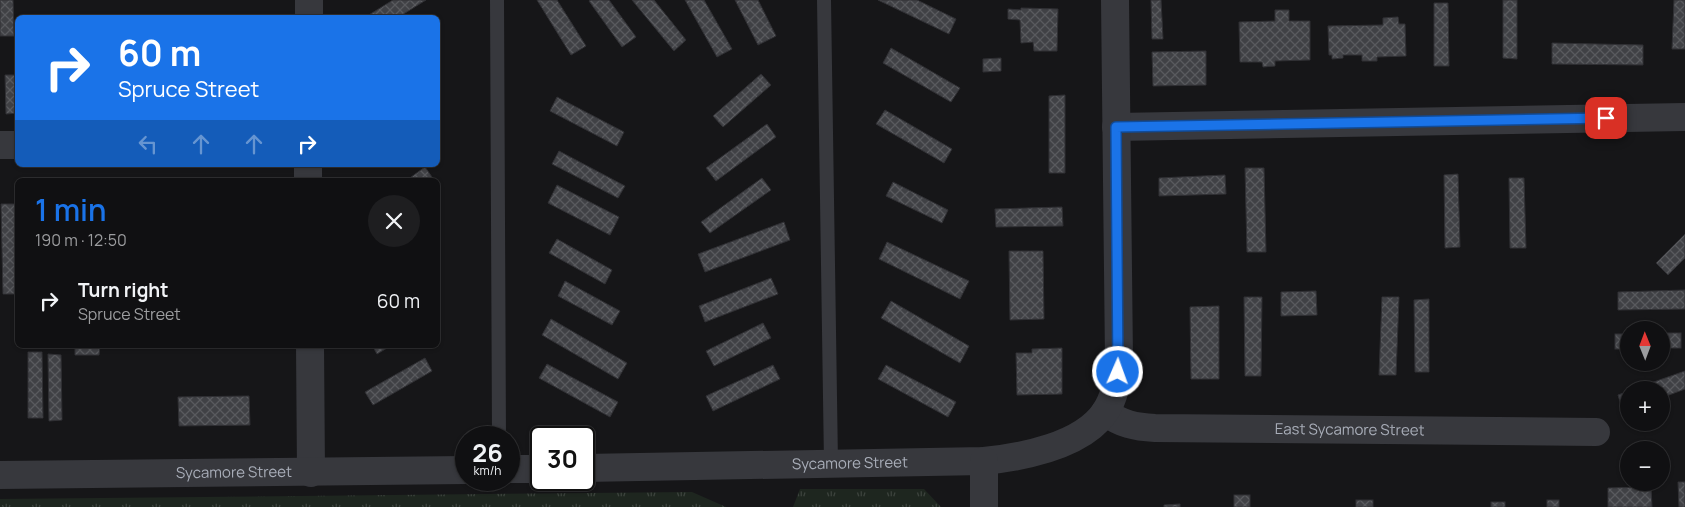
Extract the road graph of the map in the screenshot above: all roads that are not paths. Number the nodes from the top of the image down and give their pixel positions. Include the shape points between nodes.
1 (309, 0) edge
2 (497, 0) edge
3 (824, 0) edge
4 (1115, 0) edge
5 (309, 15) edge
6 (1685, 117) edge
7 (1116, 127) junction
8 (0, 145) edge
9 (15, 145) edge
10 (310, 348) edge
11 (1105, 412) junction
12 (499, 426) edge
13 (1596, 432) dead end
14 (984, 461) junction
15 (831, 464) junction
16 (595, 468) edge
17 (455, 470) edge
18 (311, 472) junction
19 (0, 475) edge
20 (984, 507) edge

1 - 5 street
2 - 12 lane
3 - 15 lane
4 - 7 street
6 - 7 street
7 - 11 street via 1119,360 1117,383
8 - 9 street
10 - 18 street
11 - 13 street, East Sycamore Street via 1118,422 1143,428
11 - 14 street, Sycamore Street via 1089,428 1059,444
14 - 15 street, Sycamore Street
14 - 20 street
15 - 16 street, Sycamore Street
17 - 18 street, Sycamore Street
18 - 19 street, Sycamore Street

